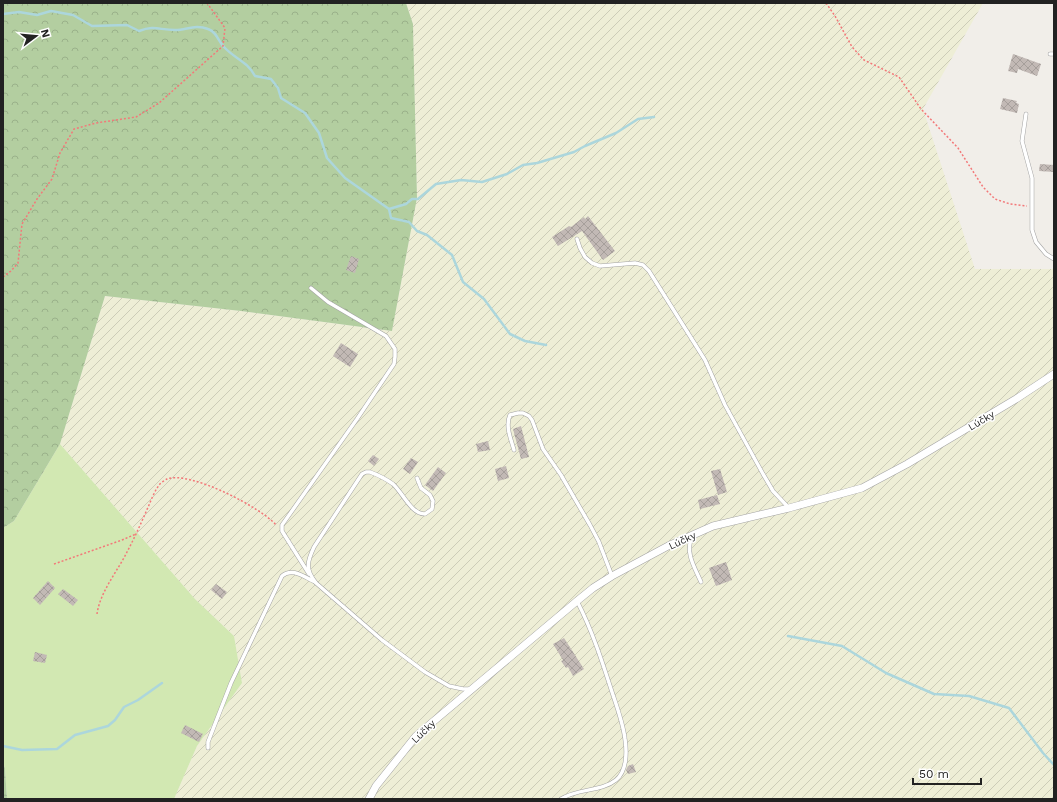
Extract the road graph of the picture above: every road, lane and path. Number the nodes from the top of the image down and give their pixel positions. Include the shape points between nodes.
1 (207, 3) edge
2 (826, 3) edge
3 (1026, 114) dead end
4 (1032, 206) junction
5 (577, 239) dead end
6 (1054, 259) edge
7 (3, 277) edge
8 (311, 288) dead end
9 (1054, 374) edge
10 (514, 450) dead end
11 (417, 478) dead end
12 (789, 508) junction
13 (282, 531) junction
14 (136, 534) junction
15 (692, 535) junction
16 (54, 564) dead end
17 (309, 575) junction
18 (612, 576) junction
19 (701, 582) dead end
20 (316, 583) junction
21 (577, 601) junction
22 (97, 614) dead end
23 (470, 690) junction
24 (208, 748) dead end
25 (369, 799) edge
26 (562, 799) edge

1 - 7 path via 225,28 223,46 159,103 136,117 74,129 60,153 52,179 22,224 18,263
2 - 4 path via 852,47 864,60 899,77 921,109 958,148 983,187 995,200
3 - 4 lane via 1022,142 1032,178
4 - 6 lane via 1032,230 1036,242
5 - 12 lane via 585,257 592,264 600,266 635,263 643,265 649,271 705,360 725,405 773,491
8 - 13 lane via 328,302 386,336 395,349 395,357 394,364 284,521
9 - 12 street, Lúčky via 907,464 862,488
10 - 18 lane via 508,420 510,415 524,413 532,420 543,449 590,525
11 - 17 lane via 434,501 432,509 425,514 418,512 392,484 370,472 362,474 314,547 309,561
12 - 15 street, Lúčky via 713,526
13 - 14 path via 272,519 240,500 217,489 179,477 161,482
13 - 17 lane
14 - 16 path
14 - 22 path via 103,594
15 - 18 street, Lúčky
15 - 19 lane via 688,550
17 - 20 lane
18 - 21 street, Lúčky
20 - 23 lane via 382,640 425,672 449,686
20 - 24 lane via 292,571 282,576 231,683 208,742
21 - 23 street, Lúčky
21 - 26 lane via 598,648 621,720 626,750 625,763 617,779 600,787 578,791
23 - 25 street, Lúčky via 416,736 376,786

